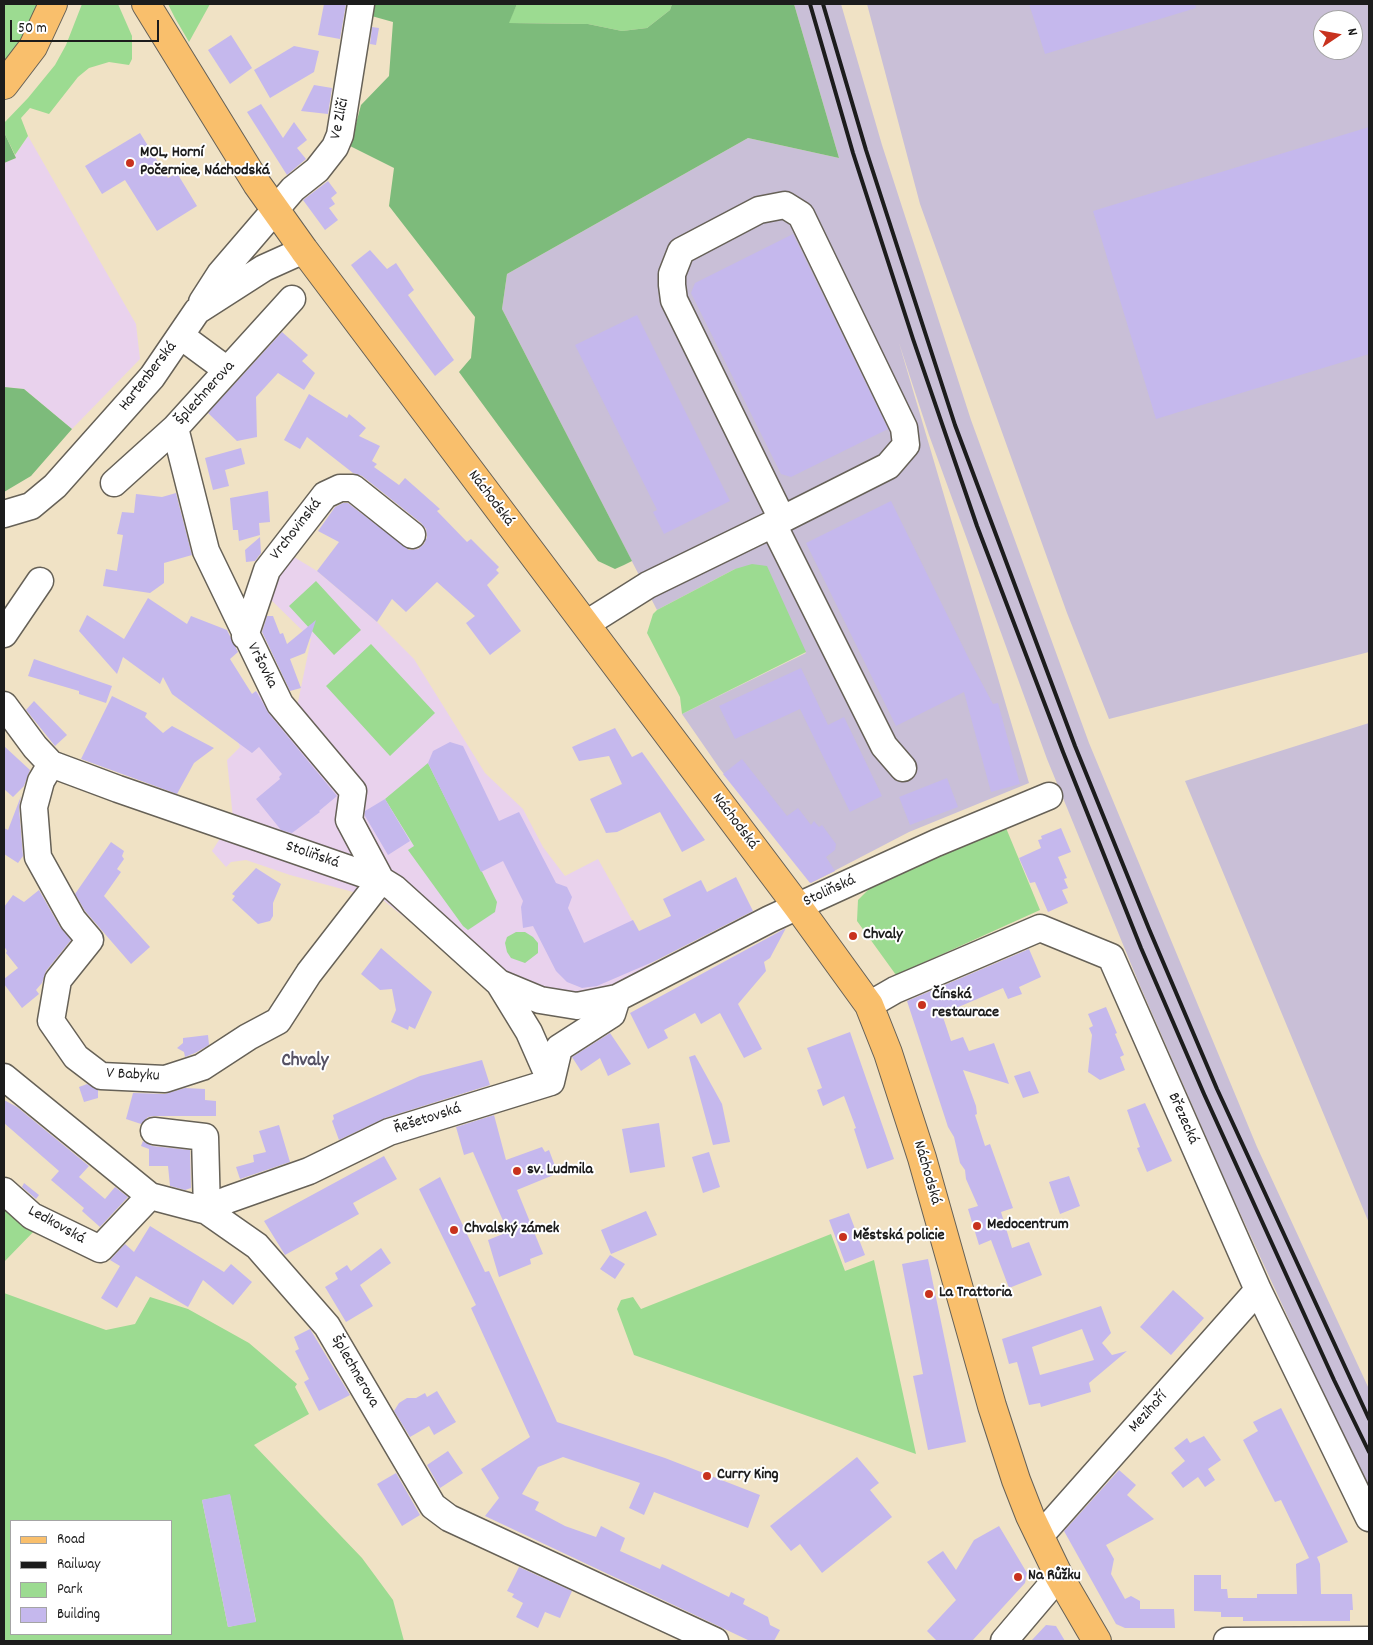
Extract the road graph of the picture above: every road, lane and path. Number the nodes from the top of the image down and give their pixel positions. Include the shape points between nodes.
1 (53, 4) edge
2 (146, 4) edge
3 (158, 4) edge
4 (361, 4) edge
5 (4, 85) edge
6 (198, 91) junction
7 (275, 210) junction
8 (304, 250) junction
9 (292, 299) dead end
10 (197, 311) junction
11 (181, 336) junction
12 (228, 370) junction
13 (175, 428) junction
14 (114, 483) dead end
15 (4, 514) edge
16 (777, 521) junction
17 (412, 535) dead end
18 (40, 581) dead end
19 (586, 624) junction
20 (4, 634) edge
21 (245, 636) junction
22 (4, 705) edge
23 (52, 764) junction
24 (903, 768) dead end
25 (1049, 796) dead end
26 (381, 880) junction
27 (798, 906) junction
28 (499, 983) junction
29 (617, 998) junction
30 (869, 1005) junction
31 (4, 1077) edge
32 (551, 1082) junction
33 (154, 1131) dead end
34 (4, 1191) edge
35 (150, 1196) junction
36 (207, 1212) junction
37 (1258, 1290) junction
38 (1369, 1518) edge
39 (1040, 1536) junction
40 (1060, 1576) junction
41 (1369, 1640) edge
42 (715, 1641) edge
43 (1004, 1641) edge
44 (1096, 1641) edge
45 (1227, 1641) edge

1 - 5 main road via 33,47
2 - 6 main road
3 - 6 main road
4 - 7 street, Ve Zliči via 340,135 335,147 329,158 293,189
6 - 7 main road, Náchodská
7 - 8 main road, Náchodská
7 - 10 street, Ve Zliči via 220,274
8 - 10 street, Hartenberská via 264,268
8 - 19 main road, Náchodská
9 - 12 street, Šplechnerova
10 - 11 street, Hartenberská
11 - 12 street
11 - 15 street, Hartenberská via 152,377 55,486 31,506
12 - 13 street, Šplechnerova
13 - 14 street, Šplechnerova
13 - 21 street, Vršovka via 206,551
16 - 16 street via 888,466 906,445 904,428 801,215 785,205 759,210 681,251 672,274 674,300
16 - 19 street via 648,585
16 - 24 street via 884,746
17 - 21 street, Vrchovinská via 352,488 340,488 325,495 267,570
18 - 20 street
19 - 27 main road, Náchodská
21 - 26 street, Vršovka via 280,704 353,790 349,820
22 - 23 street, Stoliňská
23 - 26 street, Stoliňská
23 - 26 street, V Babyku via 41,781 34,807 38,857 74,920 90,940 58,980 51,1022 76,1057 100,1076 165,1079 202,1067 278,1021 309,973
25 - 27 street, Stoliňská
26 - 28 street, Stoliňská via 394,888
27 - 29 street, Stoliňská
27 - 30 main road, Náchodská
28 - 29 street, Stoliňská via 540,1000 577,1006
28 - 32 street via 529,1032
29 - 32 street via 612,1014 559,1048
30 - 37 street, Březecká via 895,990 1040,928 1110,957
30 - 39 main road, Náchodská via 922,1158 992,1406 1016,1480
31 - 35 street, Šplechnerova
32 - 36 street, Řešetovská via 389,1132 309,1171 227,1200
33 - 36 street via 205,1138
34 - 35 street, Ledkovská via 32,1216 100,1250
35 - 36 street, Šplechnerova
36 - 42 street, Šplechnerova via 256,1246 328,1326 433,1506 449,1518
37 - 38 street, Březecká
37 - 39 street, Mezihoří
39 - 40 main road, Náchodská
40 - 43 street
40 - 44 main road, Náchodská
41 - 45 street

